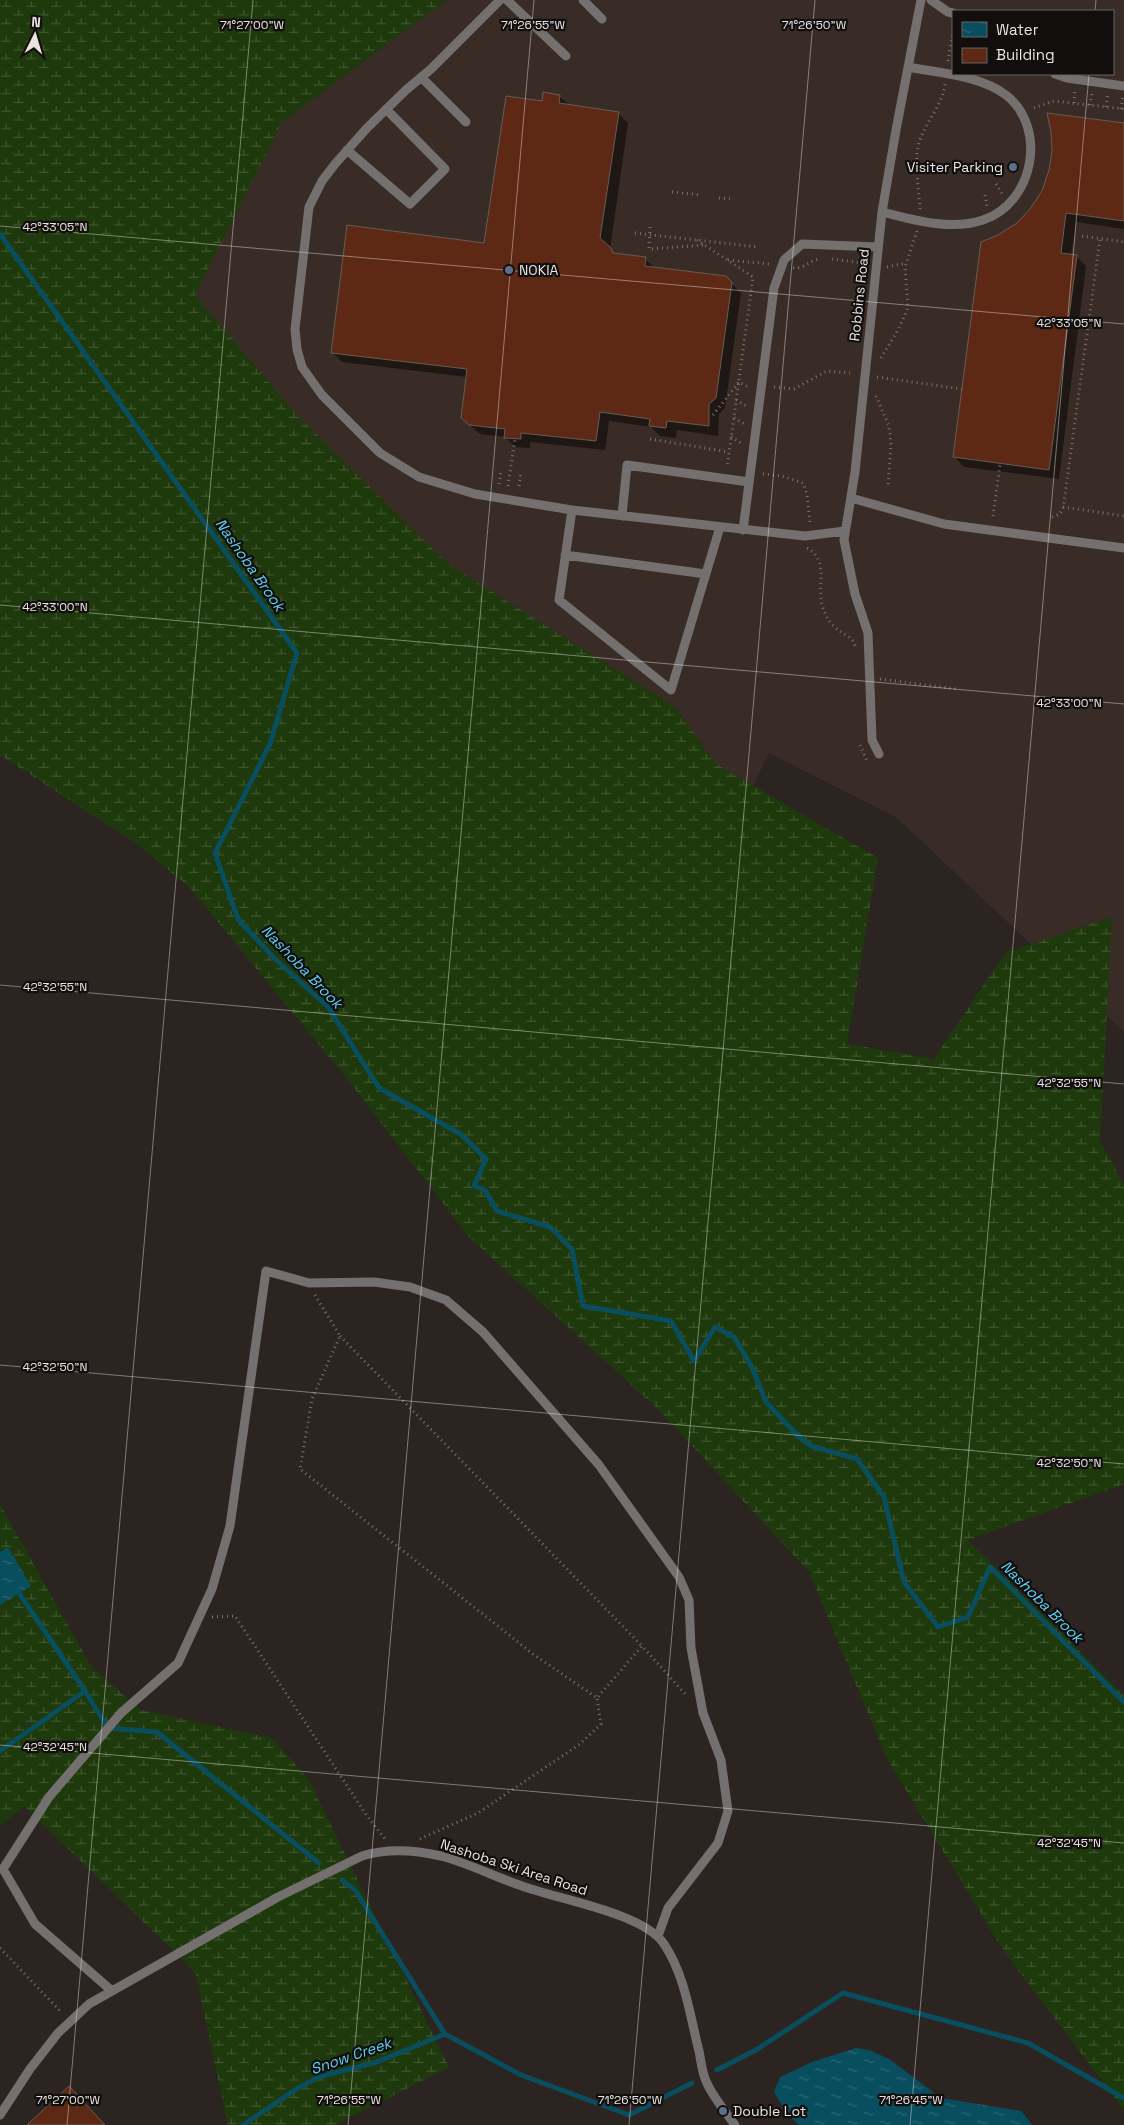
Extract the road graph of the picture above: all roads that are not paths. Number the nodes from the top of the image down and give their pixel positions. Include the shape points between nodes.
1 (500, 0) edge
2 (507, 0) edge
3 (583, 0) edge
4 (921, 0) edge
5 (931, 0) edge
6 (952, 13) edge
7 (602, 19) dead end
8 (566, 56) dead end
9 (908, 67) junction
10 (1058, 75) edge
11 (421, 77) junction
12 (1124, 86) edge
13 (386, 109) junction
14 (466, 122) dead end
15 (347, 150) junction
16 (882, 212) junction
17 (878, 247) junction
18 (750, 482) junction
19 (851, 498) junction
20 (572, 510) junction
21 (622, 516) junction
22 (720, 527) junction
23 (744, 530) junction
24 (845, 531) junction
25 (1124, 548) edge
26 (565, 555) junction
27 (706, 574) junction
28 (879, 754) dead end
29 (658, 1936) junction
30 (112, 1991) junction
31 (0, 2115) edge
32 (735, 2125) edge

1 - 11 lane
2 - 8 lane
3 - 7 lane
4 - 9 lane, Robbins Road
5 - 6 lane
9 - 16 lane, Robbins Road
9 - 16 lane via 977,81 1007,96 1027,126 1031,156 1025,180 1016,195 998,213 983,220 963,225 933,224
10 - 12 lane
11 - 13 lane
11 - 14 lane
13 - 15 lane
13 - 15 lane via 445,169 410,204
15 - 20 lane via 322,181 309,207 295,329 302,366 322,395 380,453 419,477 475,494
16 - 17 lane, Robbins Road
17 - 18 lane via 802,244 784,260 774,288
17 - 19 lane, Robbins Road
18 - 21 lane via 627,465
18 - 23 lane
19 - 24 lane, Robbins Road
19 - 25 lane via 944,524
20 - 21 lane
20 - 26 lane
21 - 22 lane
22 - 23 lane
22 - 27 lane
23 - 24 lane via 805,536
24 - 28 lane, Robbins Road via 854,594 868,633 872,740
26 - 27 lane
26 - 27 lane via 559,600 671,690
29 - 30 lane, Nashoba Ski Area Road via 618,1915 523,1887 442,1856 394,1851 362,1856 278,1897
29 - 30 lane via 668,1908 718,1843 728,1811 721,1760 703,1713 691,1648 689,1600 679,1577 599,1465 490,1338 446,1300 410,1287 374,1282 309,1284 266,1271 230,1526 212,1589 178,1663 121,1713 49,1797 2,1869 35,1924
29 - 32 lane, Nashoba Ski Area Road via 673,1961 685,1994 706,2080
30 - 31 lane, Nashoba Ski Area Road via 89,2004 58,2033

